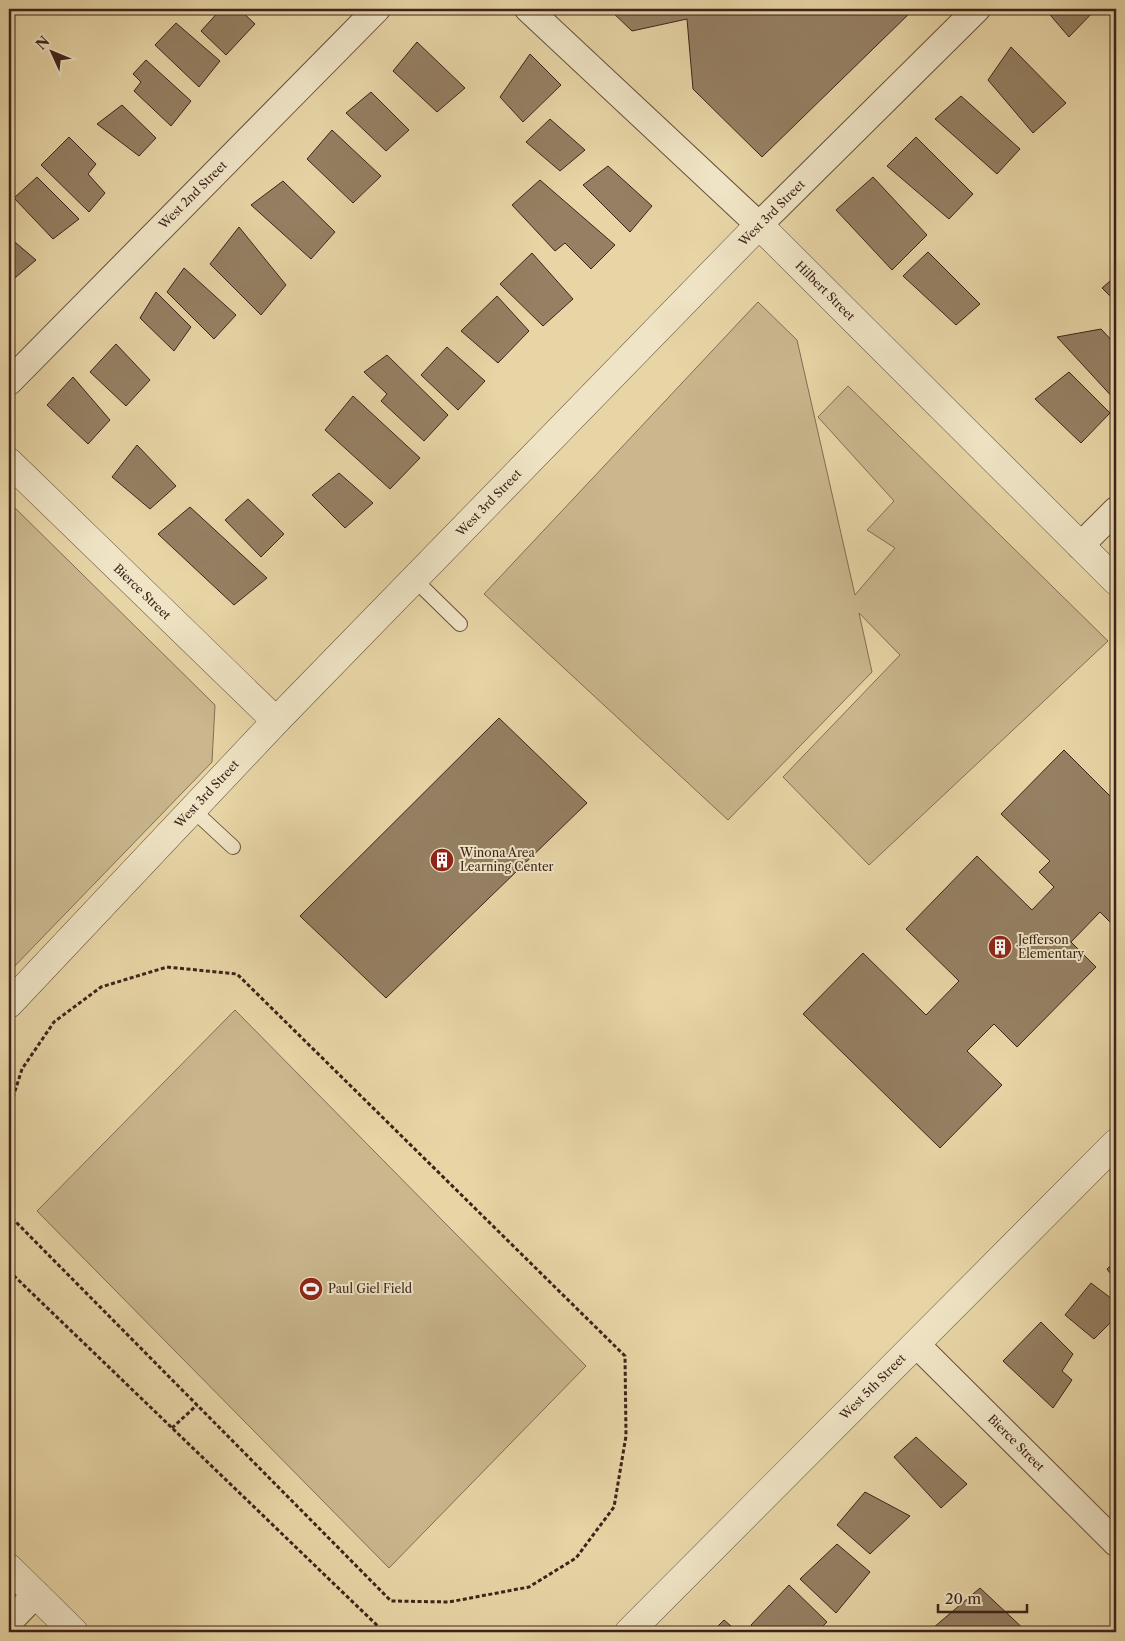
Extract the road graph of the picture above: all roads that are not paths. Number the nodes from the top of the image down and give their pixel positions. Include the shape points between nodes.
1 (377, 9) edge
2 (528, 9) edge
3 (976, 9) edge
4 (759, 225) junction
5 (9, 382) edge
6 (9, 462) edge
7 (1116, 510) edge
8 (1080, 546) junction
9 (414, 579) junction
10 (1116, 581) edge
11 (460, 624) dead end
12 (276, 721) junction
13 (192, 810) junction
14 (233, 848) dead end
15 (9, 1004) edge
16 (1116, 1143) edge
17 (916, 1344) junction
18 (1116, 1542) edge
19 (9, 1568) edge
20 (36, 1594) junction
21 (9, 1622) edge
22 (74, 1632) edge
23 (629, 1632) edge

1 - 5 street, West 2nd Street
2 - 4 street, Hilbert Street
3 - 4 street, West 3rd Street
4 - 8 street, Hilbert Street
4 - 9 street, West 3rd Street
6 - 12 street, Bierce Street
7 - 8 street
8 - 10 street, Hilbert Street
9 - 11 lane
9 - 12 street, West 3rd Street
12 - 13 street, West 3rd Street
13 - 14 lane
13 - 15 street, West 3rd Street
16 - 17 street, West 5th Street
17 - 18 street, Bierce Street
17 - 23 street, West 5th Street
19 - 20 street
20 - 21 street
20 - 22 street

